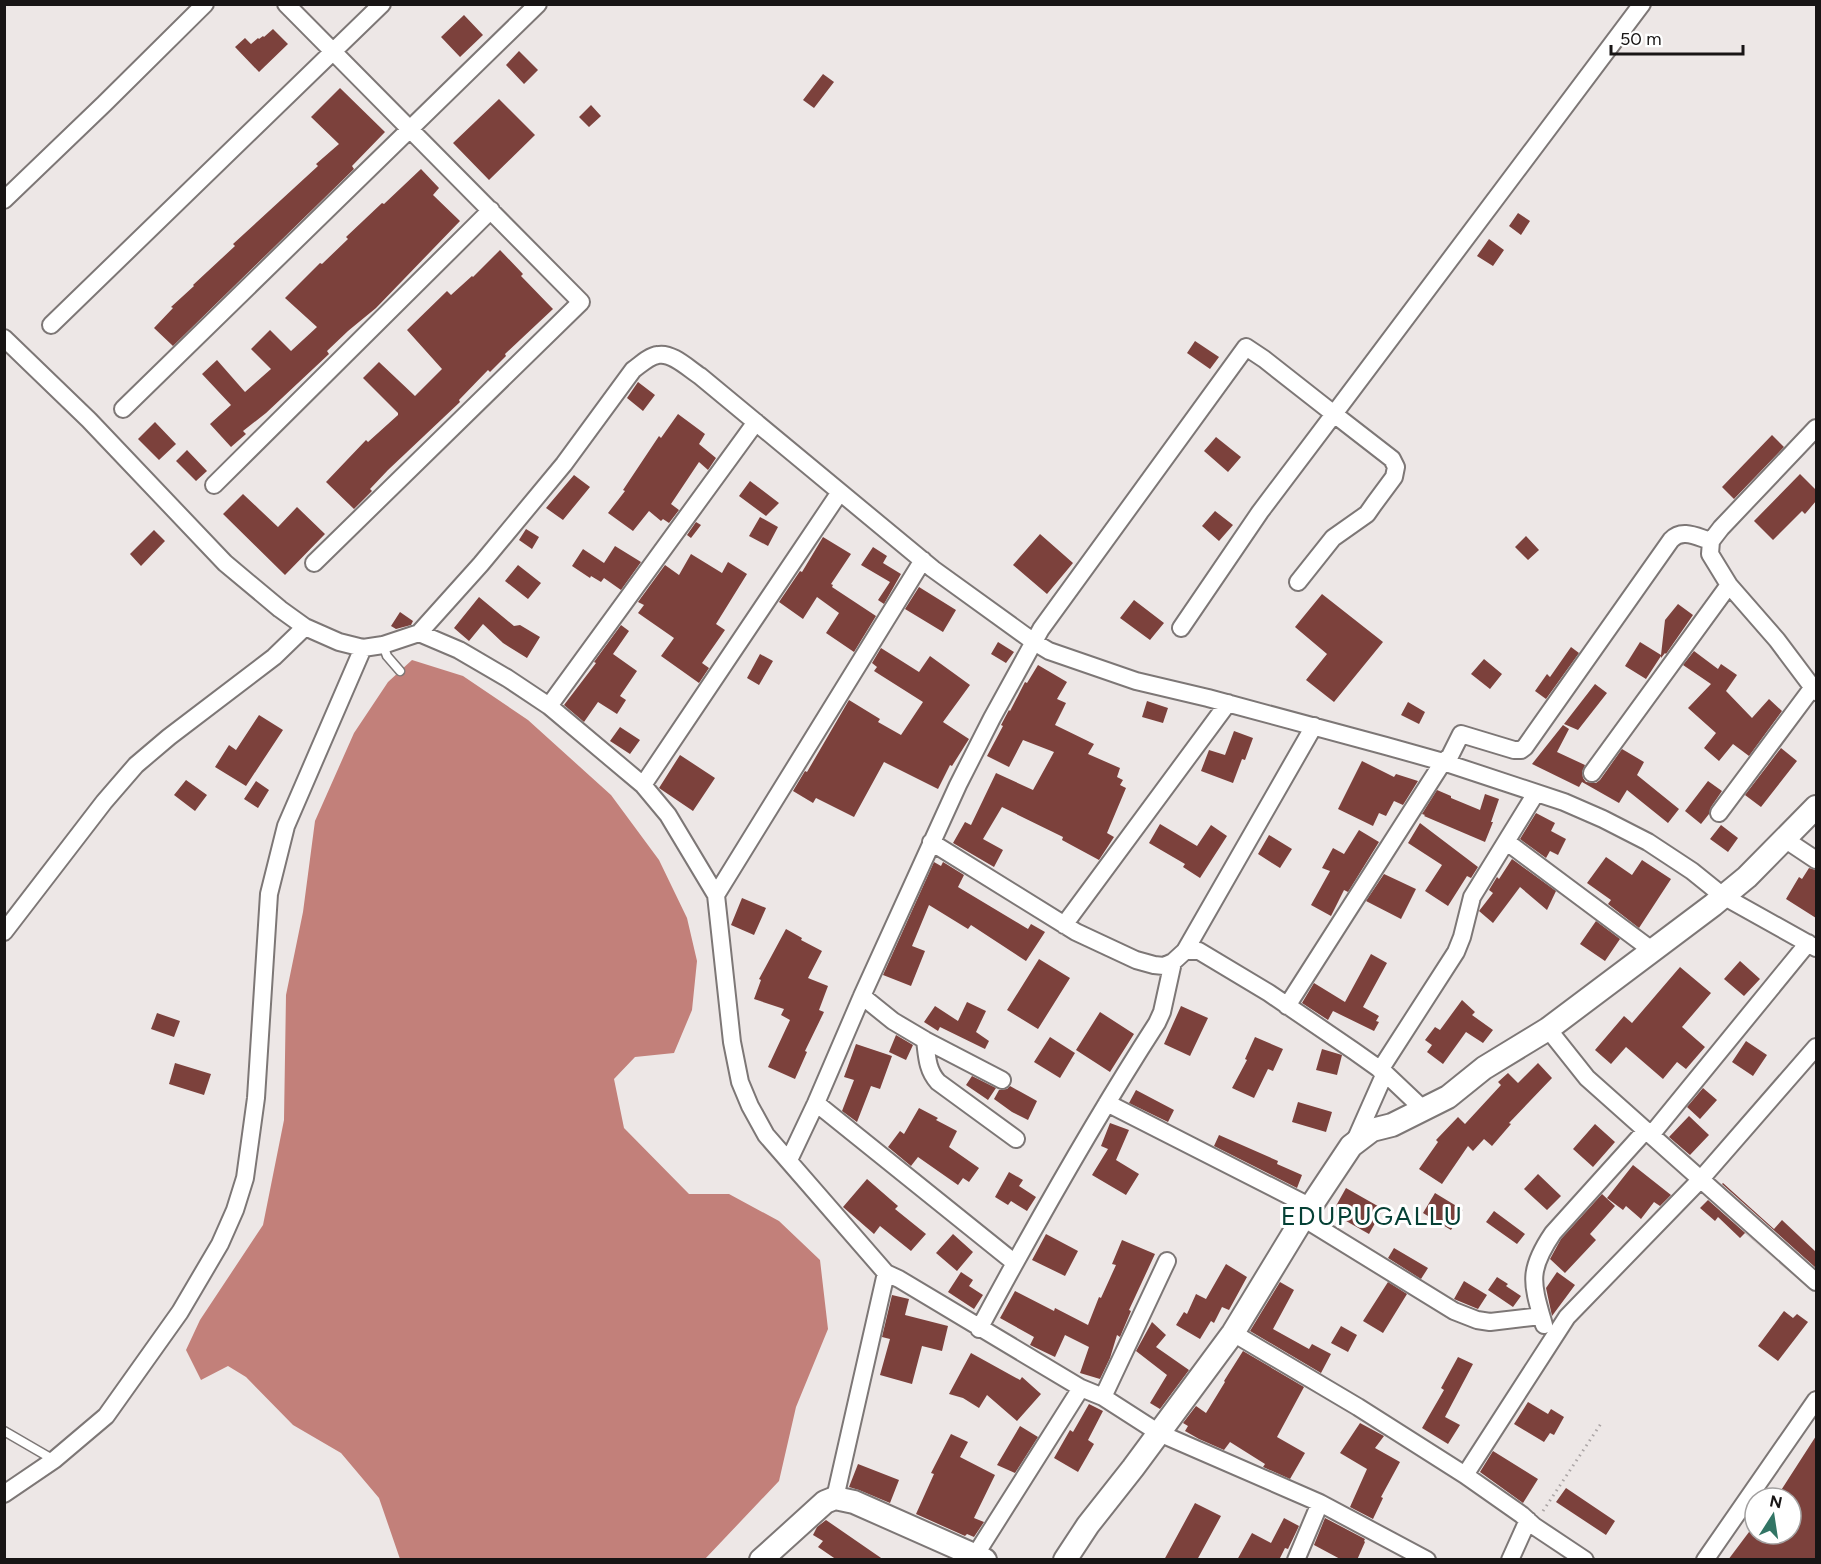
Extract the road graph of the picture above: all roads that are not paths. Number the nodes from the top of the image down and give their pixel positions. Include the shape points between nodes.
1 (205, 4) edge
2 (286, 4) edge
3 (382, 4) edge
4 (538, 4) edge
5 (1642, 4) edge
6 (334, 52) junction
7 (410, 129) junction
8 (4, 200) edge
9 (491, 210) junction
10 (51, 325) dead end
11 (4, 338) edge
12 (123, 409) dead end
13 (1334, 414) junction
14 (756, 422) junction
15 (1816, 428) edge
16 (214, 485) dead end
17 (840, 492) junction
18 (1711, 541) junction
19 (923, 560) junction
20 (314, 563) dead end
21 (1298, 582) dead end
22 (1729, 585) junction
23 (305, 627) junction
24 (1181, 628) dead end
25 (419, 633) junction
26 (1034, 642) junction
27 (383, 645) junction
28 (363, 648) junction
29 (400, 671) dead end
30 (1815, 690) edge
31 (1228, 703) junction
32 (549, 706) junction
33 (1314, 726) junction
34 (1446, 759) junction
35 (1592, 773) dead end
36 (643, 785) junction
37 (1536, 793) junction
38 (1816, 807) edge
39 (1719, 813) dead end
40 (1786, 840) junction
41 (931, 842) junction
42 (1507, 842) junction
43 (1816, 860) edge
44 (716, 895) junction
45 (1723, 896) junction
46 (1065, 925) junction
47 (4, 932) edge
48 (1812, 946) edge
49 (1653, 951) junction
50 (1179, 956) junction
51 (862, 996) junction
52 (1287, 1006) junction
53 (1548, 1029) junction
54 (925, 1040) junction
55 (1816, 1047) edge
56 (1383, 1072) junction
57 (1002, 1080) dead end
58 (816, 1103) junction
59 (1107, 1103) junction
60 (1423, 1109) junction
61 (1649, 1133) junction
62 (1016, 1139) dead end
63 (1354, 1144) junction
64 (789, 1160) junction
65 (1701, 1179) junction
66 (1307, 1213) junction
67 (1167, 1261) dead end
68 (1015, 1263) junction
69 (885, 1273) junction
70 (1816, 1282) edge
71 (1541, 1316) junction
72 (980, 1329) junction
73 (1233, 1333) junction
74 (1549, 1343) junction
75 (1081, 1388) junction
76 (1103, 1397) junction
77 (1816, 1400) edge
78 (4, 1431) edge
79 (1159, 1433) junction
80 (54, 1460) junction
81 (1465, 1475) junction
82 (4, 1494) edge
83 (835, 1498) junction
84 (1320, 1503) junction
85 (1531, 1523) junction
86 (980, 1557) edge
87 (761, 1560) edge
88 (1065, 1560) edge
89 (1296, 1560) edge
90 (1427, 1560) edge
91 (1510, 1560) edge
92 (1585, 1560) edge
93 (1705, 1560) edge

1 - 8 street
2 - 6 street
3 - 6 street
4 - 7 street
5 - 13 street
6 - 7 street
6 - 10 street
7 - 9 street
7 - 12 street
9 - 16 street
9 - 20 street via 581,302
11 - 23 street via 89,420 225,563
13 - 21 street via 1392,459 1396,467 1394,477 1367,514 1332,538
13 - 24 street via 1260,512
13 - 26 street via 1246,347
14 - 17 street
14 - 25 street via 682,363 658,354 646,360 633,370 564,464
14 - 32 street
15 - 18 street
17 - 19 street
17 - 36 street
18 - 22 street via 1710,554
18 - 34 street via 1684,533 1671,540 1525,747 1514,750 1461,734
19 - 26 street
19 - 44 street
22 - 30 street
22 - 35 street
23 - 28 street
23 - 47 street via 136,765
25 - 27 street
25 - 32 street via 459,650
26 - 31 street via 1049,651 1136,681
26 - 41 street
27 - 28 street
27 - 29 lane
28 - 80 street via 286,826 275,867 269,894 256,1098 245,1178 235,1210 180,1312 106,1416
30 - 39 street
31 - 33 street
31 - 46 street
32 - 36 street
33 - 34 street
33 - 50 street
34 - 37 street
34 - 52 street
36 - 44 street via 668,815
37 - 42 street
37 - 45 street via 1603,819 1648,842
38 - 40 main road
40 - 43 street
40 - 45 main road
41 - 46 street
41 - 51 street
42 - 49 street
42 - 56 street via 1472,897 1456,952
44 - 64 street via 740,1082 766,1135
45 - 48 street
45 - 49 main road
46 - 50 street via 1154,965 1164,966
48 - 61 street
49 - 53 main road
50 - 52 street via 1199,951
50 - 59 street via 1157,1023
51 - 54 street
51 - 58 street
52 - 56 street
53 - 60 main road via 1484,1068 1448,1097
53 - 61 street via 1587,1078
54 - 57 street
54 - 62 street via 927,1060 938,1082
55 - 65 street
56 - 60 street
56 - 63 street
58 - 64 street
58 - 68 street
59 - 66 street
59 - 68 street
60 - 63 main road via 1372,1130
61 - 65 street
61 - 71 street via 1542,1248 1533,1276
63 - 66 main road
64 - 69 street
65 - 70 street
65 - 74 street via 1577,1305
66 - 71 street via 1454,1311 1490,1322
66 - 73 main road
67 - 76 street
68 - 72 street
69 - 72 street
69 - 83 street
71 - 74 street
72 - 75 street
73 - 79 main road
73 - 81 street
74 - 81 street
75 - 76 street
75 - 86 street
76 - 79 street
77 - 93 street
78 - 80 lane
79 - 84 street
79 - 88 main road
80 - 82 street
81 - 85 street
83 - 86 main road via 854,1502
83 - 87 main road via 825,1502
84 - 89 street
84 - 90 street
85 - 91 street
85 - 92 street

